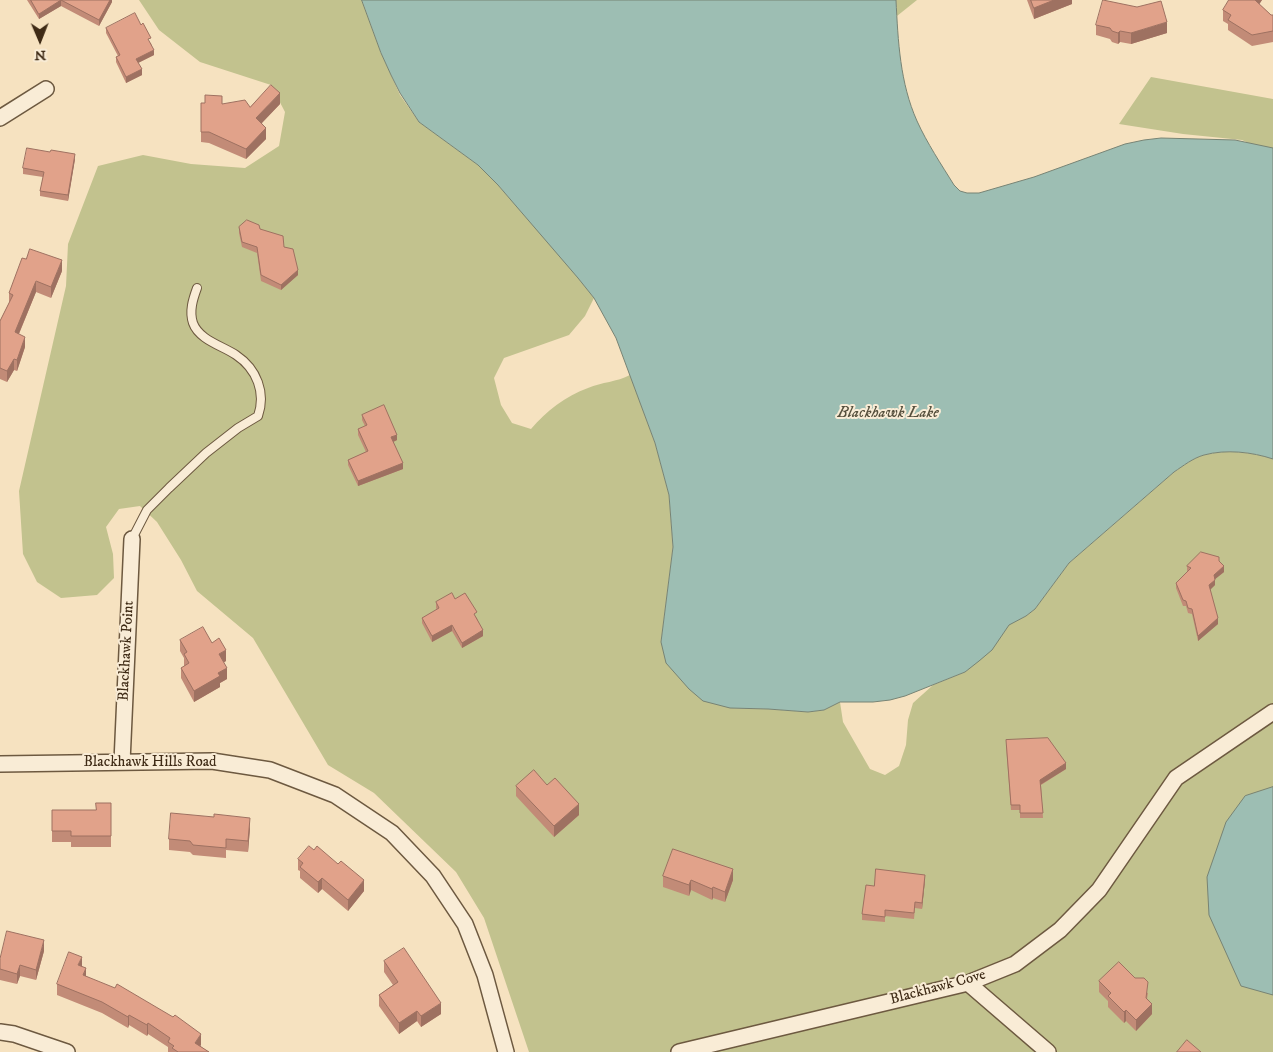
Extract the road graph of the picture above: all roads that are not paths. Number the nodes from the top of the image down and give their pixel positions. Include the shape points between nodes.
1 (46, 89) dead end
2 (0, 118) edge
3 (197, 288) dead end
4 (132, 539) joint
5 (1273, 712) edge
6 (122, 762) junction
7 (0, 764) edge
8 (968, 983) junction
9 (0, 1032) edge
10 (66, 1052) edge
11 (506, 1052) edge
12 (679, 1052) edge
13 (1048, 1052) edge

1 - 2 street
3 - 4 lane via 191,306 193,322 199,332 237,355 255,373 261,392 261,406 258,416 206,454 147,510
4 - 6 street, Blackhawk Point
5 - 8 street, Blackhawk Cove via 1176,778 1098,890 1060,930 1015,964
6 - 7 street, Blackhawk Hills Road
6 - 11 street, Blackhawk Hills Road via 212,761 270,770 334,795 392,833 433,876 465,924 485,975
8 - 12 street, Blackhawk Cove
8 - 13 street
9 - 10 street

